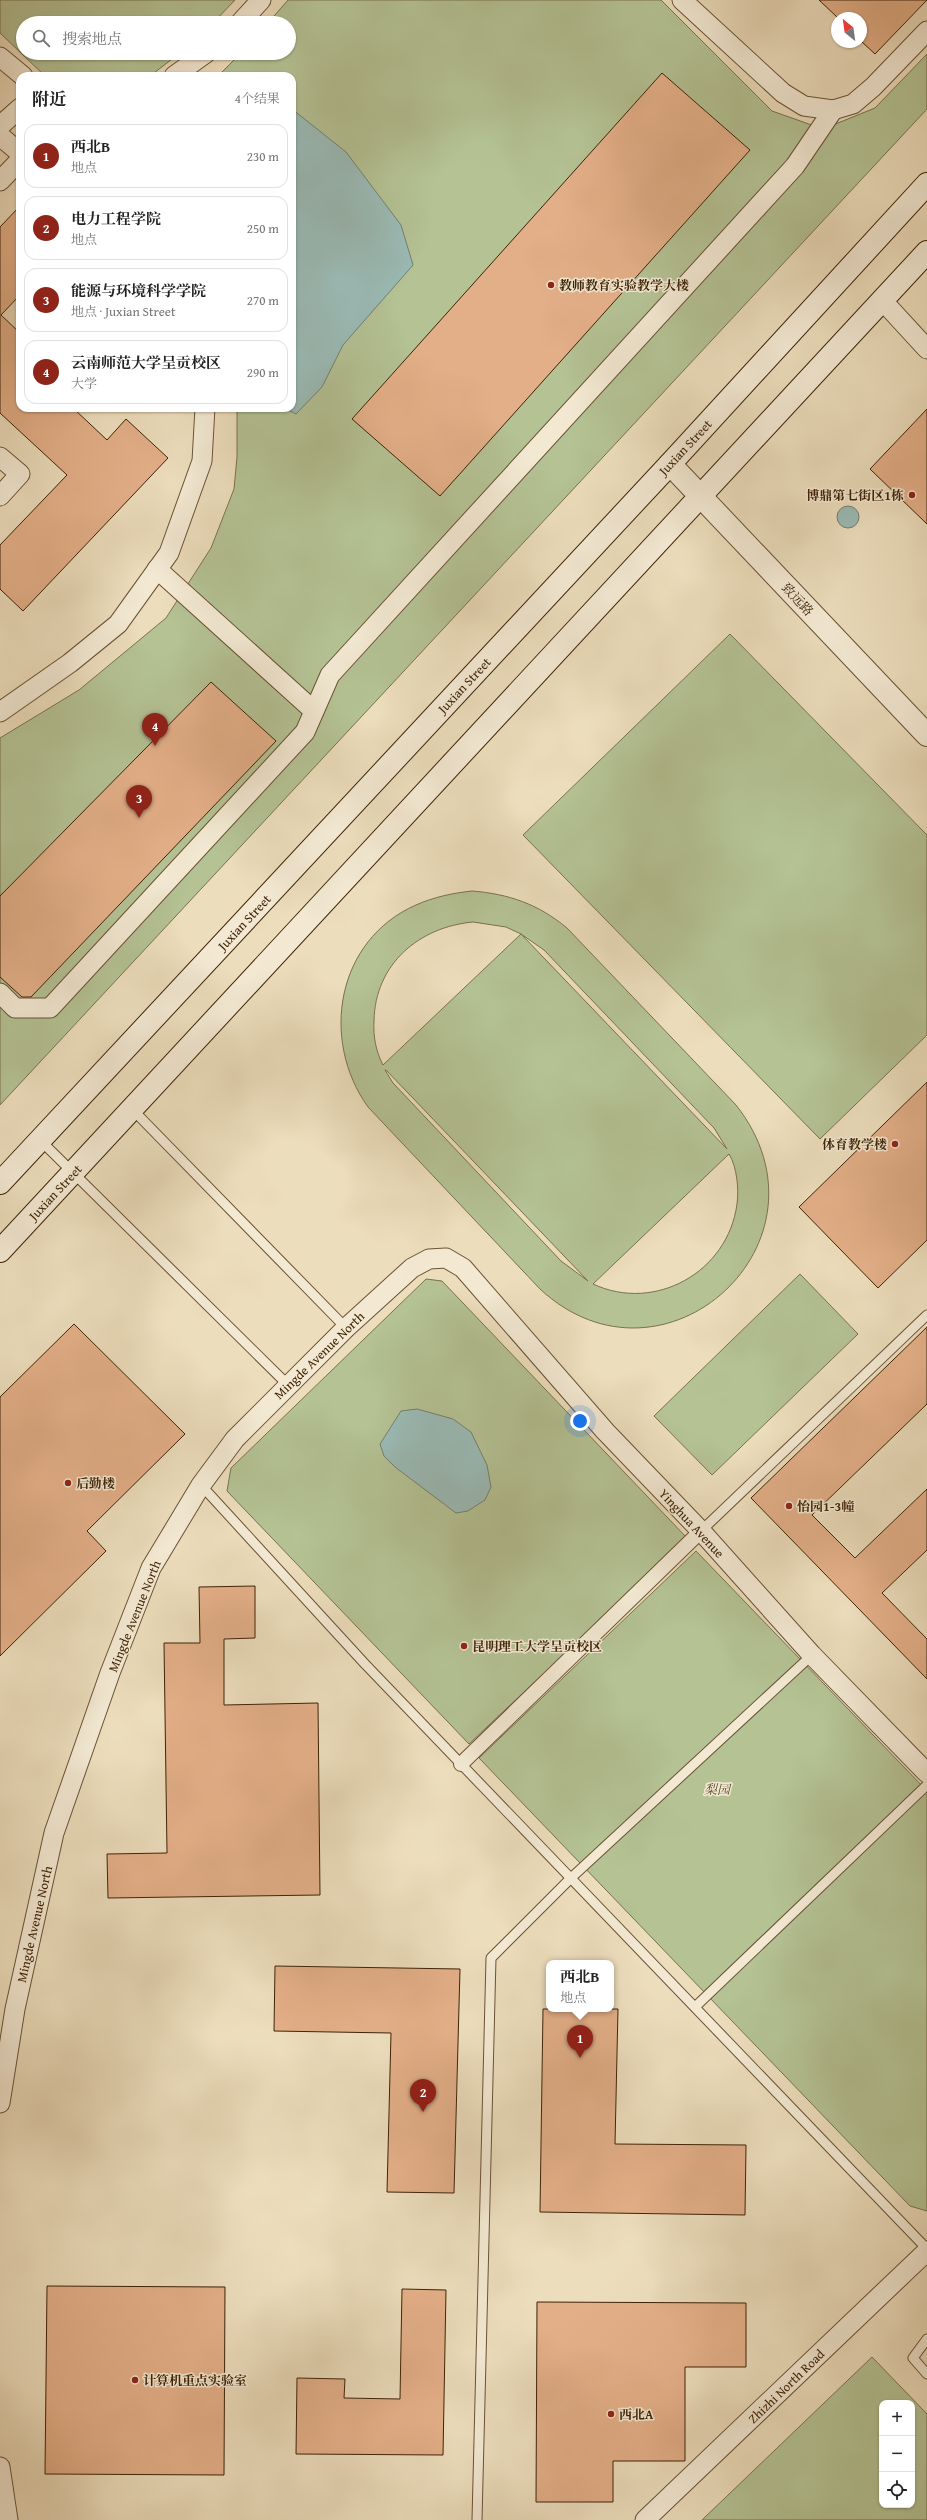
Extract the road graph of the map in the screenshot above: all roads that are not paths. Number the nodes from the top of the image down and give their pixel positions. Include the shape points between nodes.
1 (261, 0) edge
2 (682, 0) edge
3 (246, 16) edge
4 (927, 31) edge
5 (0, 57) edge
6 (196, 60) edge
7 (19, 72) edge
8 (180, 72) edge
9 (833, 110) junction
10 (16, 112) edge
11 (0, 126) edge
12 (0, 136) edge
13 (16, 150) edge
14 (16, 164) edge
15 (0, 181) edge
16 (927, 184) edge
17 (927, 252) edge
18 (882, 300) junction
19 (927, 349) edge
20 (205, 412) edge
21 (0, 457) edge
22 (670, 464) junction
23 (0, 496) edge
24 (702, 497) junction
25 (158, 570) junction
26 (314, 711) junction
27 (0, 712) edge
28 (927, 735) edge
29 (0, 993) edge
30 (131, 1109) junction
31 (40, 1140) junction
32 (72, 1174) junction
33 (0, 1183) edge
34 (0, 1251) edge
35 (463, 1268) joint
36 (927, 1315) edge
37 (346, 1328) junction
38 (288, 1385) junction
39 (201, 1485) junction
40 (701, 1531) junction
41 (812, 1655) junction
42 (461, 1764) junction
43 (927, 1773) edge
44 (927, 1785) edge
45 (571, 1878) junction
46 (695, 2007) junction
47 (0, 2103) edge
48 (927, 2250) edge
49 (927, 2339) edge
50 (927, 2374) edge
51 (0, 2467) edge
52 (8, 2520) edge
53 (477, 2520) edge
54 (645, 2520) edge

1 - 3 street
2 - 9 street via 783,93 804,106
4 - 9 street via 874,87 853,104
5 - 7 street
6 - 8 street
9 - 26 street via 794,166 330,675
10 - 11 street
12 - 13 street
14 - 15 street
16 - 22 main road, Juxian Street
17 - 18 main road, Juxian Street
18 - 19 street
18 - 24 main road, Juxian Street
20 - 25 street via 202,461 169,553
21 - 23 street via 20,474
22 - 24 main road, 致远路
22 - 31 main road, Juxian Street
24 - 28 main road, 致远路
24 - 30 main road, Juxian Street
25 - 26 street
25 - 27 street via 118,624 70,663
26 - 29 street via 305,732 50,1008 15,1008
30 - 32 main road, Juxian Street
30 - 37 lane
31 - 32 lane
31 - 33 main road, Juxian Street
32 - 34 main road, Juxian Street
32 - 38 lane
35 - 37 street, Mingde Avenue North via 446,1258 429,1259 412,1268
35 - 40 street, Yinghua Avenue via 605,1431
36 - 40 lane
37 - 38 street, Mingde Avenue North
38 - 39 street, Mingde Avenue North via 236,1439
39 - 42 lane via 365,1664
39 - 47 street, Mingde Avenue North via 151,1568 110,1673 54,1833 15,2009
40 - 41 street, Yinghua Avenue
40 - 42 street
41 - 43 street, Yinghua Avenue
41 - 45 lane
42 - 45 lane
44 - 46 lane
45 - 46 lane
45 - 53 lane via 491,1958
46 - 48 lane
48 - 54 street, Zhizhi North Road
49 - 50 lane via 913,2358
51 - 52 street

